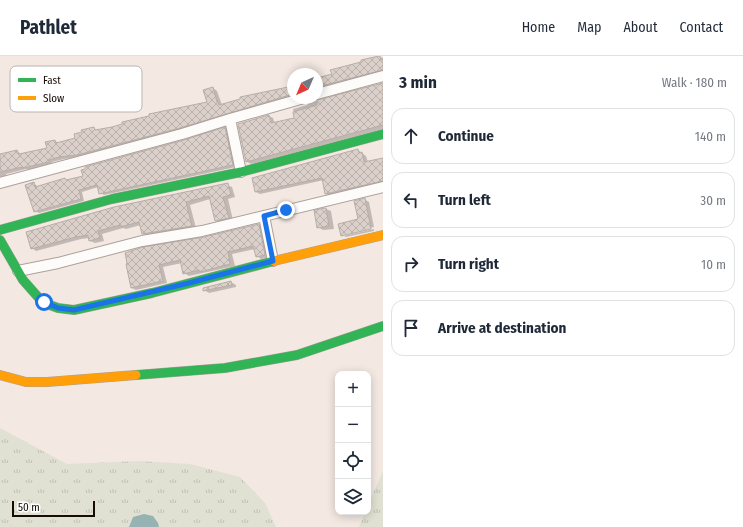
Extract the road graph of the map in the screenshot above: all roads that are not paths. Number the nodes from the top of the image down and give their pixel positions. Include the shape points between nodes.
1 (383, 76) edge
2 (323, 92) edge
3 (287, 103) edge
4 (230, 119) junction
5 (383, 134) edge
6 (241, 172) junction
7 (0, 184) edge
8 (383, 187) edge
9 (264, 216) junction
10 (0, 230) edge
11 (383, 235) edge
12 (0, 240) edge
13 (273, 261) junction
14 (18, 271) junction
15 (383, 326) edge
16 (0, 375) edge

1 - 2 street
3 - 4 street
4 - 6 street
4 - 7 street
5 - 6 street
6 - 10 street via 112,199
8 - 9 street
9 - 13 street
9 - 14 street via 202,231 142,241
11 - 13 street
12 - 14 street
13 - 14 street via 74,310 58,308 44,302
15 - 16 street via 297,355 225,368 47,382 26,382

